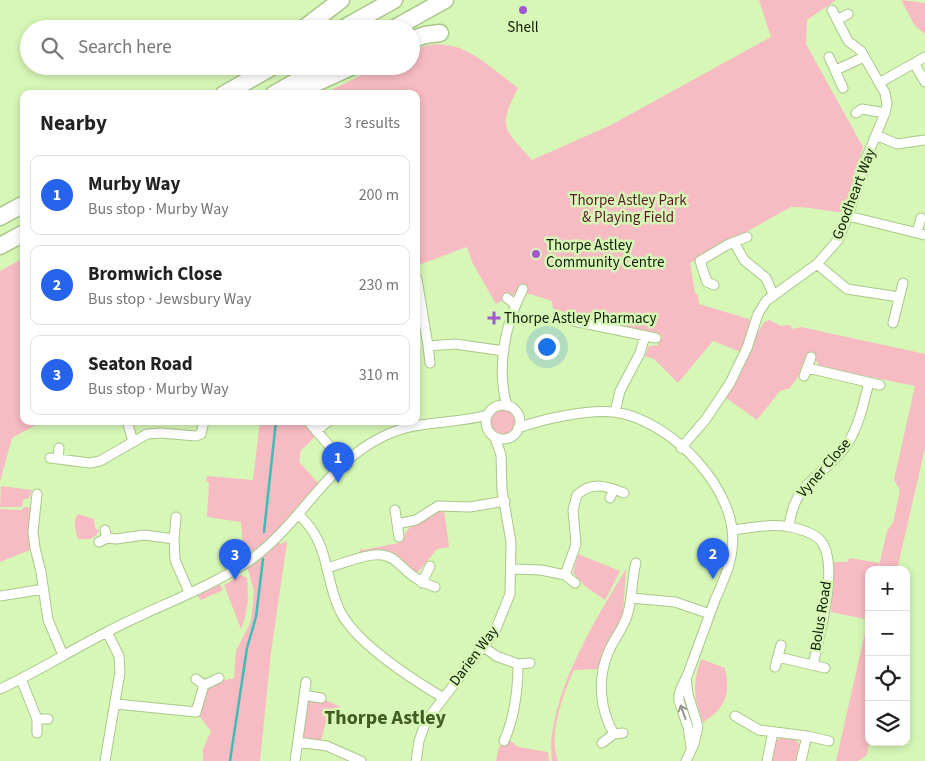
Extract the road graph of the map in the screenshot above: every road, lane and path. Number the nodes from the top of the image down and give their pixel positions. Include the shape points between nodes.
1 (341, 0) edge
2 (394, 0) edge
3 (445, 0) edge
4 (832, 10) dead end
5 (848, 14) dead end
6 (315, 20) edge
7 (358, 20) edge
8 (408, 20) edge
9 (837, 20) junction
10 (440, 33) dead end
11 (420, 37) edge
12 (829, 56) dead end
13 (864, 57) junction
14 (925, 57) edge
15 (915, 64) junction
16 (237, 75) edge
17 (258, 75) edge
18 (308, 75) edge
19 (333, 75) edge
20 (834, 75) junction
21 (925, 82) edge
22 (880, 83) junction
23 (843, 88) dead end
24 (218, 90) edge
25 (231, 90) edge
26 (281, 90) edge
27 (301, 90) edge
28 (856, 113) dead end
29 (885, 113) junction
30 (876, 135) junction
31 (925, 140) edge
32 (20, 206) edge
33 (848, 216) junction
34 (0, 217) edge
35 (921, 218) dead end
36 (921, 234) edge
37 (20, 235) edge
38 (747, 237) dead end
39 (735, 244) junction
40 (0, 246) edge
41 (817, 264) junction
42 (903, 283) dead end
43 (420, 284) edge
44 (714, 285) dead end
45 (428, 286) dead end
46 (523, 289) dead end
47 (773, 294) junction
48 (420, 296) edge
49 (899, 297) junction
50 (506, 298) dead end
51 (515, 304) junction
52 (573, 321) dead end
53 (894, 323) dead end
54 (645, 336) junction
55 (656, 338) dead end
56 (428, 346) junction
57 (504, 351) junction
58 (811, 357) dead end
59 (430, 363) dead end
60 (869, 382) junction
61 (880, 385) dead end
62 (502, 392) junction
63 (507, 406) junction
64 (495, 407) junction
65 (616, 412) junction
66 (487, 415) junction
67 (518, 415) junction
68 (540, 420) junction
69 (467, 421) junction
70 (420, 424) edge
71 (128, 425) edge
72 (203, 425) edge
73 (311, 425) edge
74 (324, 425) edge
75 (417, 425) edge
76 (518, 428) junction
77 (487, 430) junction
78 (316, 432) junction
79 (495, 438) junction
80 (509, 438) junction
81 (133, 442) junction
82 (59, 448) dead end
83 (681, 448) junction
84 (501, 455) junction
85 (344, 463) junction
86 (614, 489) junction
87 (624, 493) dead end
88 (37, 494) dead end
89 (610, 498) dead end
90 (505, 501) junction
91 (24, 507) dead end
92 (34, 508) junction
93 (395, 510) dead end
94 (298, 514) junction
95 (176, 517) dead end
96 (397, 524) junction
97 (789, 526) junction
98 (732, 530) junction
99 (104, 537) dead end
100 (399, 538) dead end
101 (174, 539) junction
102 (636, 564) dead end
103 (430, 566) dead end
104 (328, 568) junction
105 (512, 569) junction
106 (565, 575) junction
107 (422, 583) junction
108 (574, 583) dead end
109 (435, 588) dead end
110 (44, 589) junction
111 (188, 592) junction
112 (0, 596) edge
113 (631, 598) junction
114 (710, 614) junction
115 (107, 632) junction
116 (780, 646) dead end
117 (484, 647) junction
118 (63, 655) junction
119 (778, 657) junction
120 (530, 663) dead end
121 (518, 664) junction
122 (813, 665) junction
123 (776, 667) dead end
124 (825, 668) dead end
125 (219, 678) dead end
126 (21, 679) junction
127 (196, 679) dead end
128 (306, 682) dead end
129 (204, 685) junction
130 (0, 689) edge
131 (304, 695) junction
132 (442, 697) junction
133 (321, 698) dead end
134 (116, 704) junction
135 (735, 716) dead end
136 (37, 719) junction
137 (48, 719) dead end
138 (773, 732) junction
139 (37, 733) dead end
140 (807, 736) junction
141 (829, 741) dead end
142 (298, 742) junction
143 (504, 743) dead end
144 (602, 743) dead end
145 (105, 761) edge
146 (295, 761) edge
147 (361, 761) edge
148 (416, 761) edge
149 (686, 761) edge
150 (767, 761) edge
151 (801, 761) edge

1 - 6 highway
2 - 7 highway
3 - 8 highway
4 - 9 street, Goodheart Way
5 - 9 street
9 - 13 street, Goodheart Way via 848,41
10 - 11 highway
12 - 20 street
13 - 20 street
13 - 22 street, Goodheart Way
14 - 15 street
15 - 21 street
15 - 22 street
16 - 24 highway
17 - 25 highway
18 - 26 highway
19 - 27 highway
20 - 23 street
22 - 29 street, Goodheart Way via 888,104
28 - 29 street via 862,109
29 - 30 street, Goodheart Way
30 - 31 street via 897,144
30 - 33 street, Goodheart Way
32 - 34 highway
33 - 36 street
33 - 41 street, Goodheart Way via 838,240
35 - 36 street
37 - 40 highway
38 - 39 street
39 - 44 street via 727,245 700,261 707,282
39 - 47 street via 744,260 766,278
41 - 47 street, Goodheart Way
41 - 49 street via 847,290
42 - 49 street
43 - 45 street
46 - 51 street
47 - 83 street, Goodheart Way via 758,314 730,383 706,419
48 - 56 street
49 - 53 street
50 - 51 street
51 - 57 street via 507,323
52 - 54 street via 583,328
54 - 55 street
54 - 65 street via 620,391
56 - 57 street via 455,344
56 - 59 street
57 - 62 street
58 - 60 street via 806,372
60 - 61 street
60 - 97 street, Vyner Close via 857,426 849,442 796,498
62 - 63 street
62 - 64 street
63 - 64 street
63 - 67 street
64 - 66 street
65 - 68 street via 590,412
65 - 83 street via 649,424
66 - 69 street
66 - 77 street
67 - 68 street
67 - 76 street
68 - 76 street
69 - 70 street
69 - 77 street
71 - 81 street
72 - 81 street via 201,434 196,436 154,433
73 - 78 street
74 - 78 street
75 - 85 street via 372,442
76 - 80 street
77 - 79 street
78 - 85 street
79 - 80 street
79 - 84 street, Darien Way
80 - 84 street
81 - 82 street via 100,461 90,463 54,459
83 - 98 street via 718,487
84 - 90 street, Darien Way
85 - 94 street
86 - 87 street
86 - 89 street
86 - 106 street via 591,486 577,495 573,510 576,544
88 - 92 street
90 - 96 street via 470,507 438,506 416,520
90 - 105 street, Darien Way
91 - 92 street
92 - 110 street via 35,548
93 - 96 street
94 - 104 street via 315,533
94 - 111 street via 274,540 246,562
95 - 101 street
96 - 100 street
97 - 98 street, Bolus Road
97 - 122 street, Bolus Road via 818,538 827,556 827,597
98 - 114 street via 730,561
99 - 101 street via 116,539 144,535
101 - 111 street via 175,560
102 - 113 street via 631,578
103 - 107 street
104 - 107 street via 382,554
104 - 132 street via 340,609 355,632 420,684
105 - 106 street
105 - 117 street, Darien Way via 506,608
106 - 108 street
107 - 109 street
110 - 112 street
110 - 118 street via 48,620
111 - 115 street
113 - 114 street via 675,602
113 - 144 street via 627,618 608,653 602,677 605,719 619,734
114 - 149 street via 686,678 698,726
115 - 118 street
115 - 134 street via 119,656
116 - 119 street
117 - 121 street via 496,656
117 - 132 street, Darien Way
118 - 126 street
119 - 122 street, Bolus Road
119 - 123 street
120 - 121 street
121 - 143 street via 516,704
122 - 124 street, Bolus Road
125 - 129 street
126 - 130 street
126 - 136 street
127 - 129 street
128 - 131 street
129 - 134 street via 199,716
131 - 133 street
131 - 142 street
132 - 148 street, Darien Way via 422,729
134 - 145 street
135 - 138 street via 759,730
136 - 137 street
136 - 139 street
138 - 140 street
138 - 150 street
140 - 141 street
140 - 151 street
142 - 146 street
142 - 147 street via 327,746

